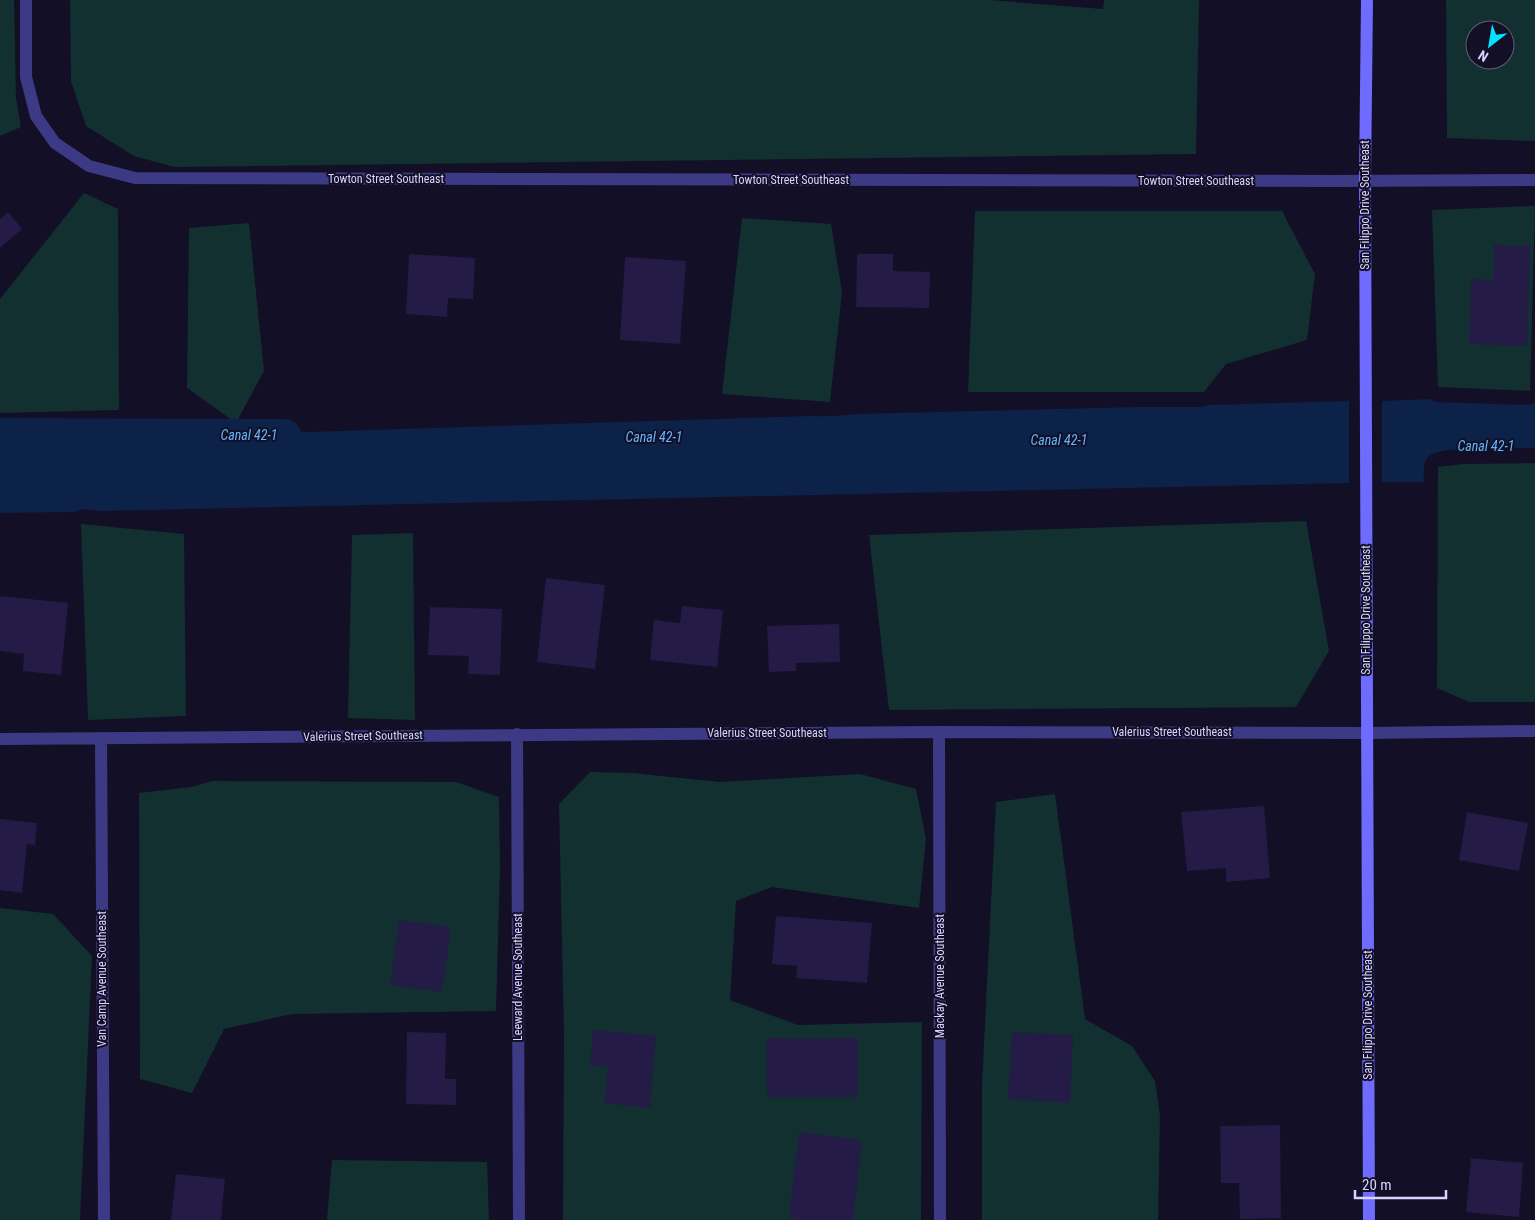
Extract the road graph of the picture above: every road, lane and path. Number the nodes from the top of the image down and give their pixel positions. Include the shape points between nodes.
1 (26, 0) edge
2 (1367, 0) edge
3 (1535, 180) edge
4 (1365, 181) junction
5 (1535, 731) edge
6 (939, 732) junction
7 (1366, 733) junction
8 (517, 734) junction
9 (0, 738) edge
10 (101, 738) junction
11 (104, 1220) edge
12 (519, 1220) edge
13 (940, 1220) edge
14 (1369, 1220) edge

1 - 4 street, Towton Street Southeast via 26,77 36,116 55,143 89,166 135,178
2 - 4 street, San Filippo Drive Southeast
3 - 4 street, Towton Street Southeast
4 - 7 street, San Filippo Drive Southeast
5 - 7 street, Valerius Street Southeast
6 - 7 street, Valerius Street Southeast
6 - 8 street, Valerius Street Southeast
6 - 13 street, Mackay Avenue Southeast
7 - 14 street, San Filippo Drive Southeast
8 - 10 street, Valerius Street Southeast
8 - 12 street, Leeward Avenue Southeast
9 - 10 street, Valerius Street Southeast
10 - 11 street, Van Camp Avenue Southeast

